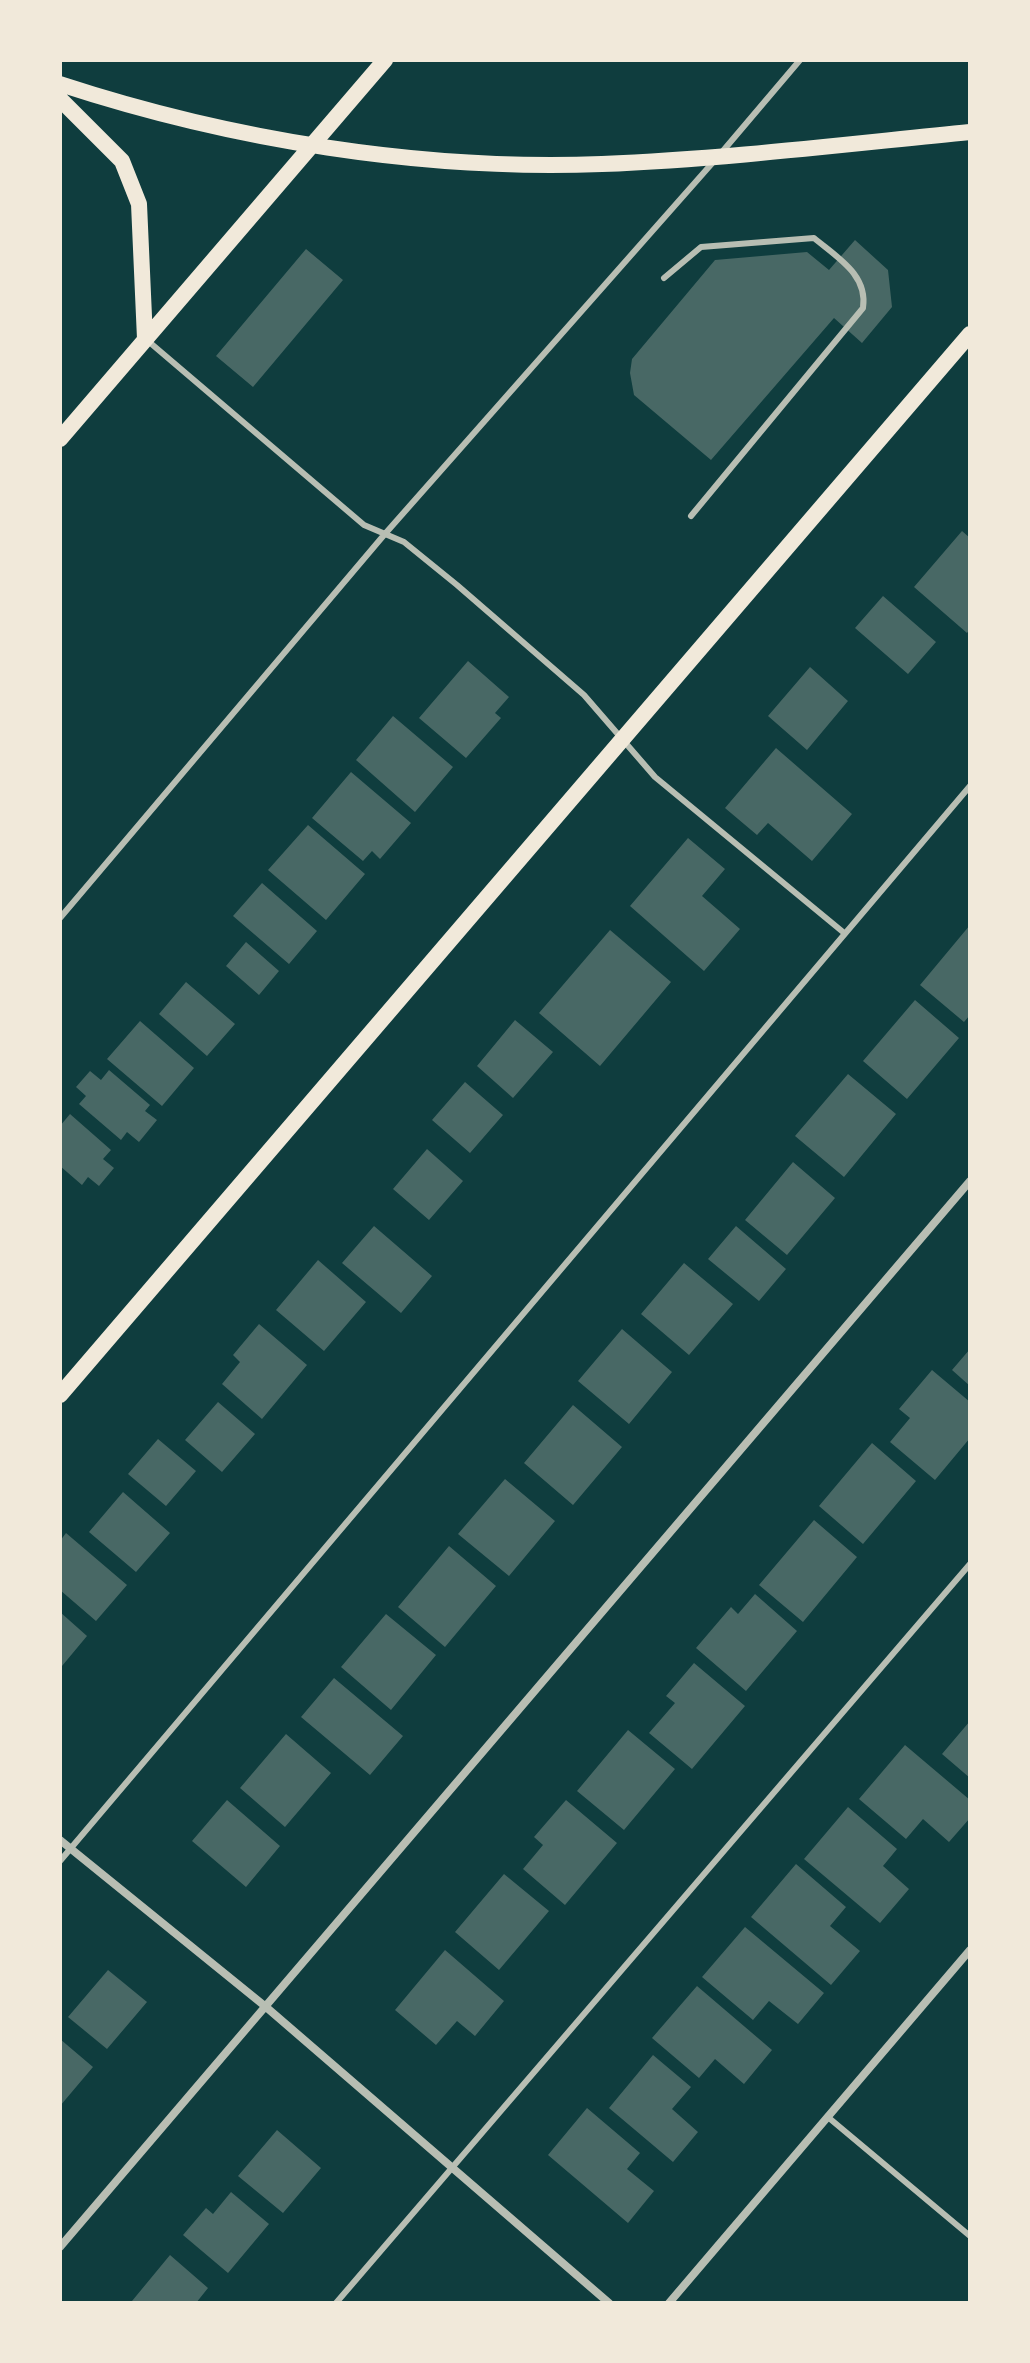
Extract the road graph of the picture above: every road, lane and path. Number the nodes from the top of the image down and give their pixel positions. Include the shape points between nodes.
1 (385, 60) edge
2 (800, 60) edge
3 (60, 84) edge
4 (60, 99) edge
5 (970, 132) edge
6 (314, 144) junction
7 (719, 156) junction
8 (664, 278) dead end
9 (970, 334) edge
10 (145, 339) junction
11 (60, 439) edge
12 (691, 516) dead end
13 (384, 535) junction
14 (622, 740) junction
15 (970, 786) edge
16 (60, 918) edge
17 (843, 932) junction
18 (970, 1181) edge
19 (60, 1395) edge
20 (970, 1564) edge
21 (60, 1840) edge
22 (70, 1849) junction
23 (60, 1861) edge
24 (970, 1950) edge
25 (266, 2007) junction
26 (829, 2118) junction
27 (451, 2169) junction
28 (970, 2236) edge
29 (60, 2247) edge
30 (336, 2303) edge
31 (609, 2303) edge
32 (669, 2303) edge

1 - 6 main road
2 - 7 lane
3 - 6 main road via 176,118
4 - 10 main road via 122,161 139,204
5 - 7 main road
6 - 7 main road via 507,163 602,164
6 - 10 main road
7 - 13 lane
8 - 12 lane via 701,247 814,238 862,280 866,293 863,308
9 - 14 main road
10 - 11 main road
10 - 13 lane via 364,525
13 - 14 lane via 404,542 468,594 584,695
13 - 16 lane
14 - 17 lane via 655,777
14 - 19 main road
15 - 17 lane
17 - 22 lane
18 - 25 street
20 - 27 lane
21 - 22 street
22 - 23 lane
22 - 25 street
24 - 26 street
25 - 27 street
25 - 29 street
26 - 28 lane
26 - 32 street
27 - 30 lane
27 - 31 street

